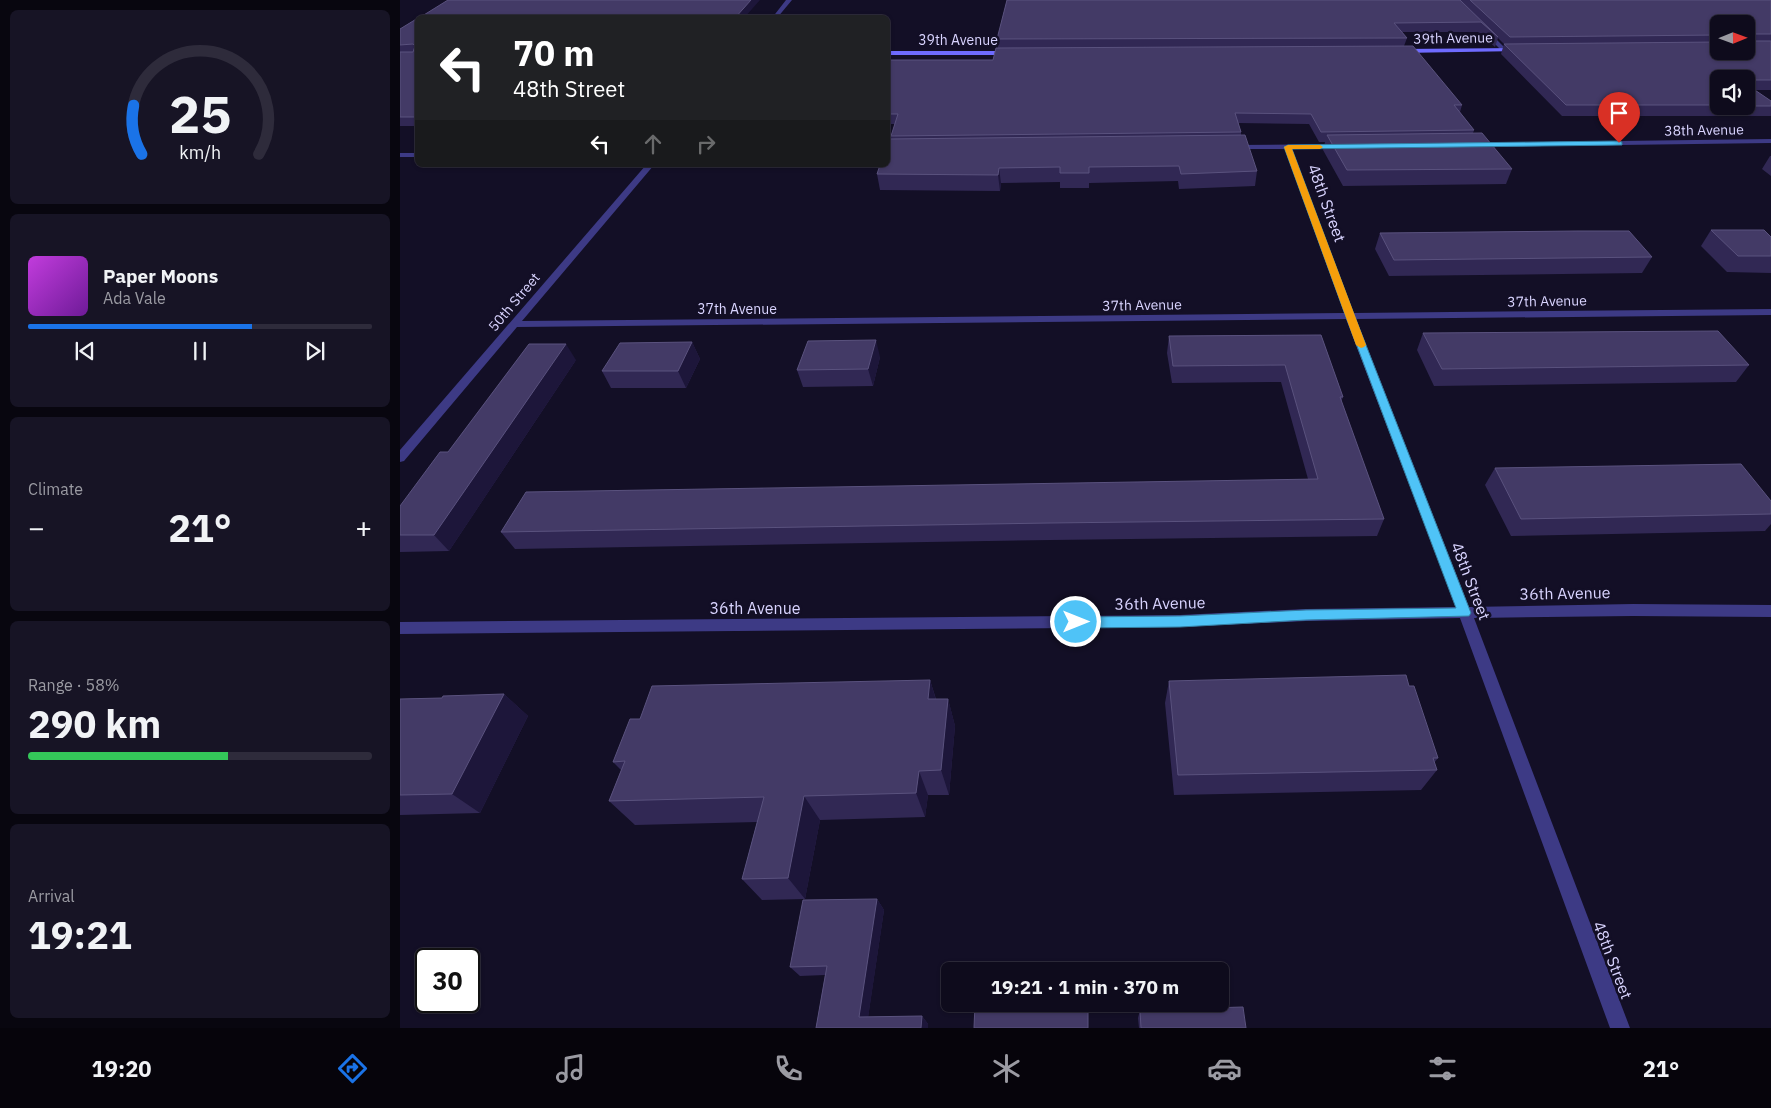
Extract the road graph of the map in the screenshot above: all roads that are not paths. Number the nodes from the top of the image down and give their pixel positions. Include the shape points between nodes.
1 (789, 0) edge
2 (776, 15) edge
3 (1478, 25) edge
4 (1504, 50) junction
5 (1523, 50) edge
6 (1389, 51) edge
7 (1022, 52) edge
8 (890, 53) edge
9 (1771, 142) edge
10 (1472, 145) edge
11 (1345, 146) edge
12 (1288, 147) junction
13 (1229, 148) edge
14 (400, 155) edge
15 (415, 155) edge
16 (648, 167) edge
17 (1771, 312) edge
18 (1350, 317) junction
19 (513, 324) junction
20 (400, 458) edge
21 (1771, 611) edge
22 (1465, 613) junction
23 (400, 628) edge
24 (1620, 1028) edge

1 - 2 street
3 - 4 street
4 - 5 main road, 39th Avenue
4 - 6 main road, 39th Avenue
7 - 8 main road, 39th Avenue
9 - 10 street, 38th Avenue
11 - 12 street
12 - 13 street
12 - 18 street, 48th Street
14 - 15 street
16 - 19 street, 50th Street
17 - 18 street, 37th Avenue
18 - 19 street, 37th Avenue
18 - 22 street, 48th Street
19 - 20 street, 50th Street
21 - 22 street, 36th Avenue
22 - 23 street, 36th Avenue via 1306,615 1180,622
22 - 24 street, 48th Street

